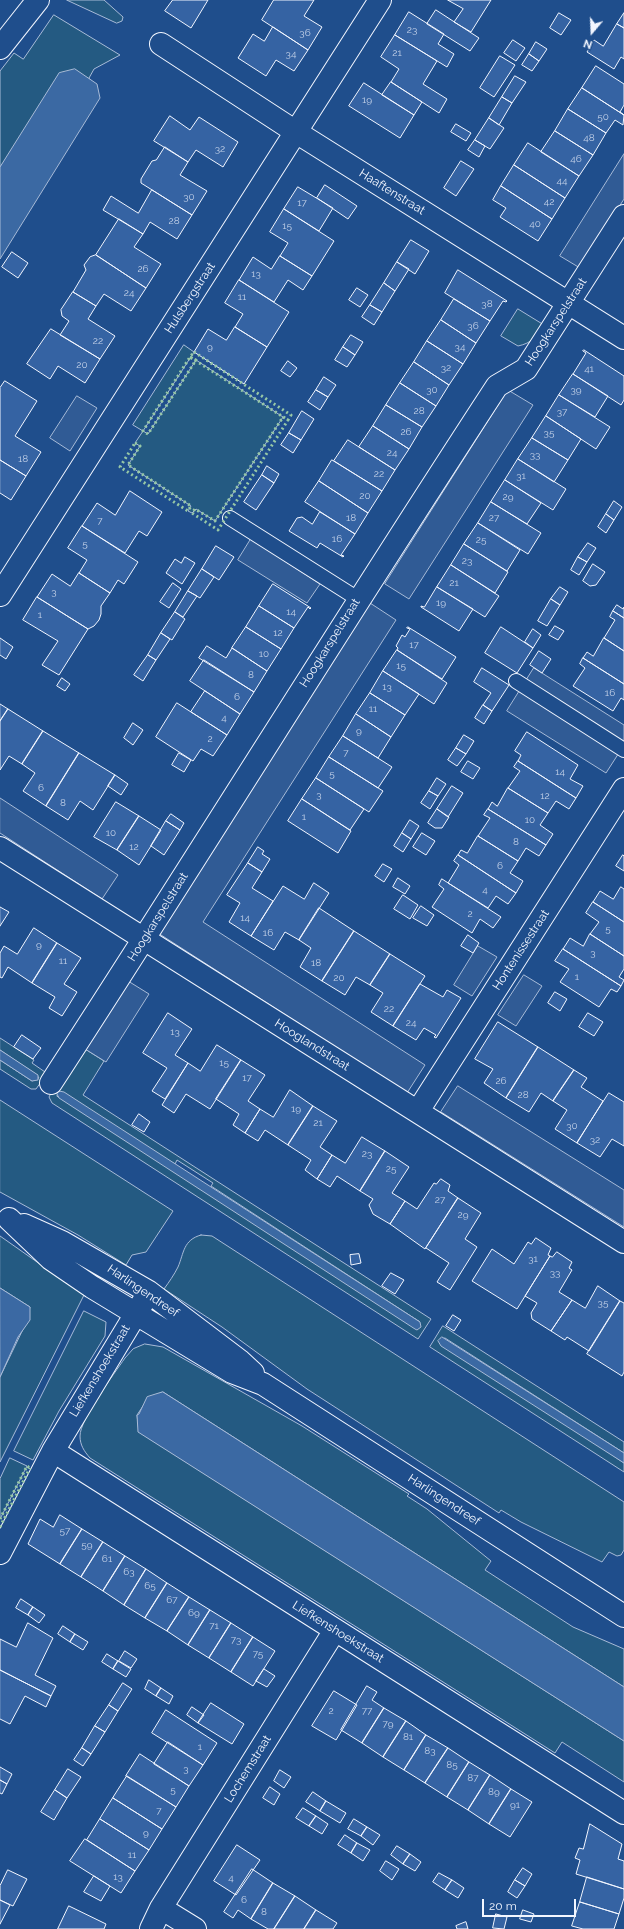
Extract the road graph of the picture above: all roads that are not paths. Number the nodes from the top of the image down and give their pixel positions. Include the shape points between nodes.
1 (38, 0) edge
2 (380, 0) edge
3 (161, 44) dead end
4 (0, 48) edge
5 (296, 132) junction
6 (624, 216) edge
7 (568, 303) junction
8 (624, 338) edge
9 (230, 518) dead end
10 (0, 595) edge
11 (358, 599) junction
12 (516, 681) dead end
13 (624, 750) edge
14 (624, 789) edge
15 (0, 848) edge
16 (144, 939) junction
17 (51, 1084) dead end
18 (418, 1111) junction
19 (4, 1216) edge
20 (624, 1242) edge
21 (149, 1292) junction
22 (135, 1314) junction
23 (263, 1384) junction
24 (53, 1451) junction
25 (0, 1553) edge
26 (624, 1616) edge
27 (335, 1630) junction
28 (624, 1813) edge
29 (161, 1908) junction
30 (151, 1929) edge
31 (195, 1929) edge

1 - 4 street
2 - 5 street, Hulsbergstraat
3 - 5 street, Haaftenstraat
5 - 7 street, Haaftenstraat
5 - 10 street, Hulsbergstraat
6 - 7 street, Hoogkarspelstraat
7 - 8 street, Haaftenstraat
7 - 11 street, Hoogkarspelstraat via 526,368 496,386
9 - 11 lane
11 - 16 street, Hoogkarspelstraat
12 - 13 lane
14 - 18 street, Hontenissestraat
15 - 16 street, Hooglandstraat
16 - 17 street, Hoogkarspelstraat
16 - 18 street, Hooglandstraat
18 - 20 street, Hooglandstraat
19 - 21 street, Harlingendreef via 62,1242
19 - 22 street, Harlingendreef via 51,1259
21 - 22 street, Liefkenshoekstraat
21 - 23 street, Harlingendreef via 240,1361
22 - 23 street, Harlingendreef via 232,1372
22 - 24 street, Liefkenshoekstraat
23 - 26 street, Harlingendreef
24 - 25 street, Liefkenshoekstraat
24 - 27 street, Liefkenshoekstraat
27 - 28 street, Liefkenshoekstraat
27 - 29 street, Lochemstraat
29 - 30 street, Lochemstraat
29 - 31 street

